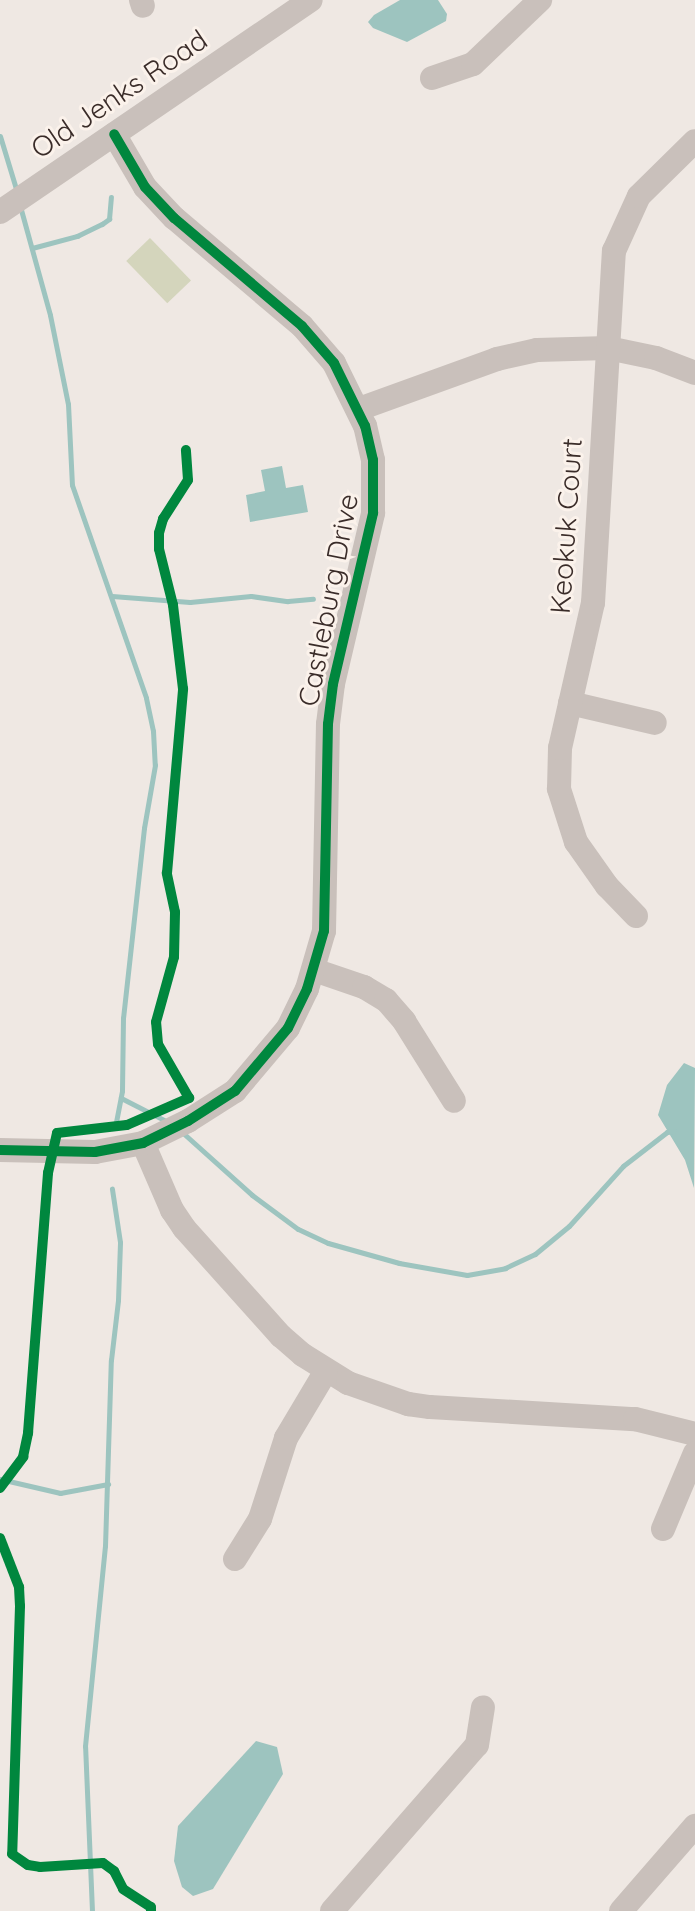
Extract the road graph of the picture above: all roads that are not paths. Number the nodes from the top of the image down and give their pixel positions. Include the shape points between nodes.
1 (311, 0) edge
2 (540, 0) edge
3 (432, 78) dead end
4 (114, 134) junction
5 (695, 141) edge
6 (0, 212) edge
7 (608, 348) junction
8 (695, 373) edge
9 (359, 409) junction
10 (570, 703) junction
11 (655, 723) dead end
12 (636, 916) dead end
13 (314, 970) junction
14 (454, 1101) dead end
15 (143, 1143) junction
16 (0, 1150) edge
17 (326, 1371) junction
18 (695, 1434) edge
19 (695, 1453) edge
20 (663, 1529) dead end
21 (235, 1559) dead end
22 (483, 1707) dead end
23 (695, 1826) edge
24 (332, 1911) edge
25 (621, 1911) edge

1 - 4 street, Old Jenks Road
2 - 3 street via 473,64
4 - 6 street, Old Jenks Road
4 - 9 street, Castleburg Drive via 145,187 174,218 320,344
5 - 7 street, Keokuk Court via 639,196 619,234
7 - 8 street
7 - 9 street via 537,350 497,359
7 - 10 street, Keokuk Court via 593,603
9 - 13 street, Castleburg Drive via 373,460 373,513 329,710 327,886
10 - 11 street
10 - 12 street, Keokuk Court via 559,758 563,808 584,857
13 - 14 street via 386,1000
13 - 15 street, Castleburg Drive via 288,1028 255,1071 212,1107
15 - 16 street, Castleburg Drive via 95,1152
15 - 17 street via 184,1228 281,1336
17 - 18 street via 408,1404 635,1419
17 - 21 street via 286,1438 260,1519
19 - 20 street
22 - 24 street via 477,1745
23 - 25 street

